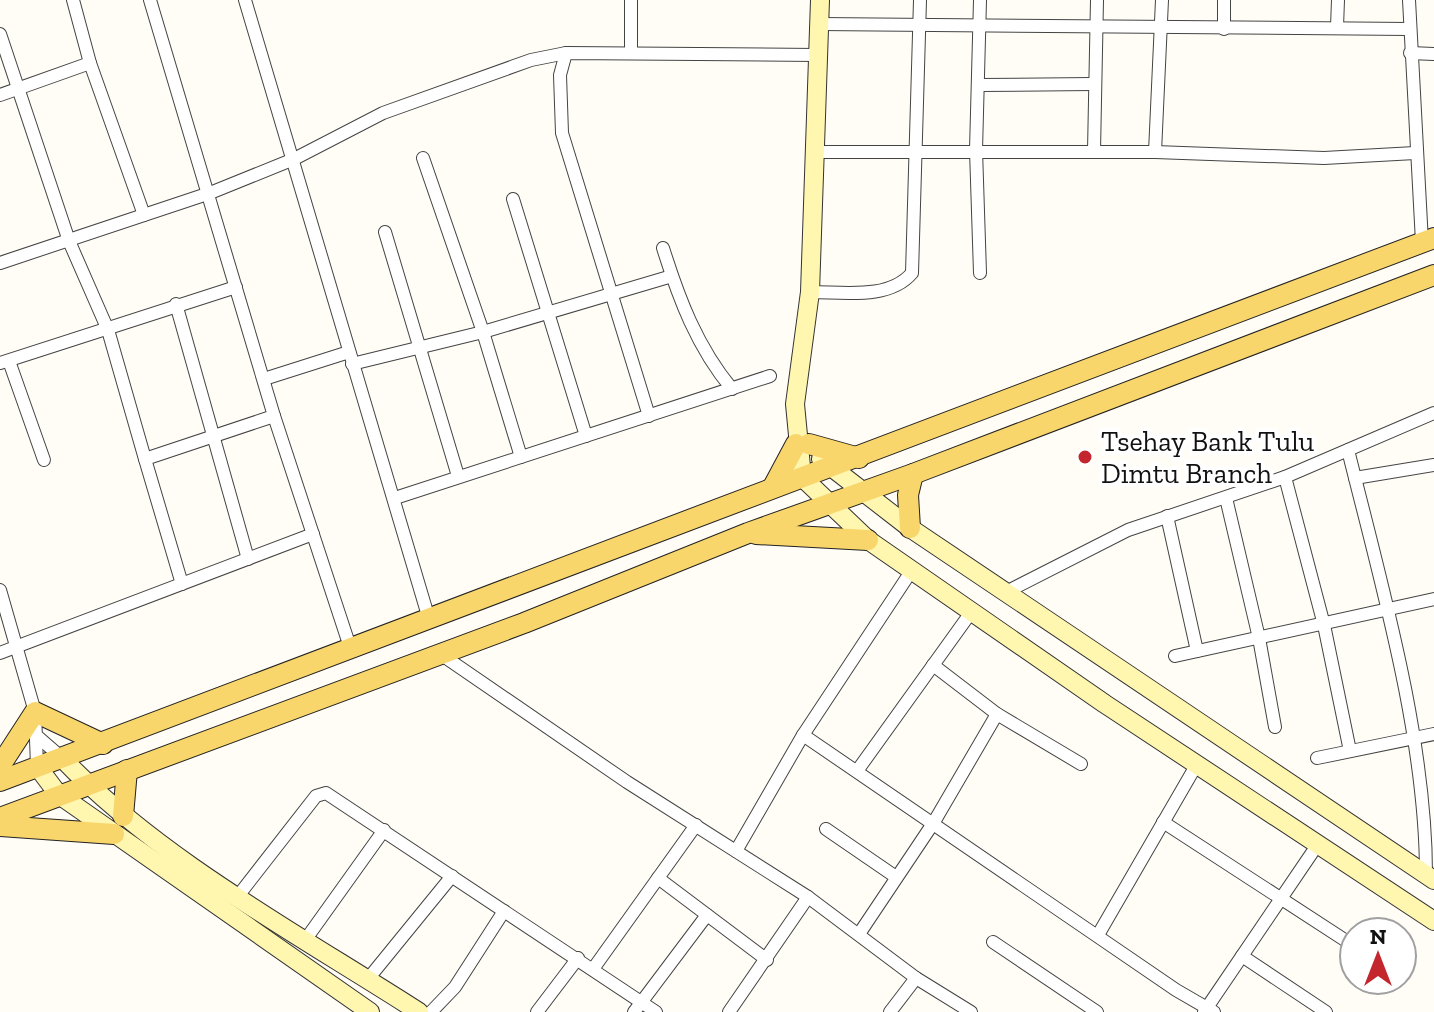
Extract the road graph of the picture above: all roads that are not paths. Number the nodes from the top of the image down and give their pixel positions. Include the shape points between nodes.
1 (73, 0) edge
2 (150, 0) edge
3 (245, 0) edge
4 (631, 0) edge
5 (820, 0) edge
6 (920, 0) edge
7 (980, 0) edge
8 (1097, 0) edge
9 (1162, 0) edge
10 (1224, 0) edge
11 (1338, 0) edge
12 (1409, 0) edge
13 (920, 23) junction
14 (980, 23) junction
15 (819, 24) junction
16 (1096, 25) junction
17 (1337, 27) junction
18 (1161, 29) junction
19 (1224, 29) junction
20 (1409, 29) junction
21 (0, 34) edge
22 (566, 53) junction
23 (631, 53) junction
24 (1410, 53) junction
25 (1434, 54) edge
26 (817, 55) junction
27 (90, 63) junction
28 (1093, 84) junction
29 (979, 85) junction
30 (17, 90) junction
31 (0, 95) edge
32 (976, 150) junction
33 (1094, 151) junction
34 (816, 152) junction
35 (915, 152) junction
36 (1155, 152) junction
37 (1415, 153) junction
38 (423, 158) dead end
39 (294, 159) junction
40 (210, 193) junction
41 (513, 199) dead end
42 (144, 215) junction
43 (385, 232) dead end
44 (1428, 240) edge
45 (69, 241) junction
46 (663, 248) dead end
47 (0, 263) edge
48 (980, 273) dead end
49 (1434, 275) edge
50 (672, 276) junction
51 (236, 287) junction
52 (810, 292) junction
53 (612, 293) junction
54 (176, 304) junction
55 (548, 313) junction
56 (108, 330) junction
57 (483, 332) junction
58 (418, 348) junction
59 (351, 358) junction
60 (4, 362) edge
61 (770, 376) dead end
62 (264, 379) junction
63 (732, 389) junction
64 (1434, 413) edge
65 (274, 416) junction
66 (649, 416) junction
67 (212, 434) junction
68 (586, 436) junction
69 (800, 440) junction
70 (1348, 450) junction
71 (521, 457) junction
72 (859, 458) junction
73 (145, 459) junction
74 (44, 460) dead end
75 (1434, 465) edge
76 (828, 467) junction
77 (913, 474) junction
78 (458, 476) junction
79 (802, 477) junction
80 (1285, 477) junction
81 (1355, 478) junction
82 (773, 487) junction
83 (860, 492) junction
84 (395, 498) junction
85 (1226, 498) junction
86 (827, 503) junction
87 (1167, 516) junction
88 (910, 528) junction
89 (748, 533) junction
90 (313, 534) junction
91 (868, 540) junction
92 (248, 559) junction
93 (912, 570) junction
94 (182, 584) junction
95 (0, 590) edge
96 (1006, 592) junction
97 (1434, 599) edge
98 (1387, 608) junction
99 (972, 611) junction
100 (429, 619) junction
101 (1324, 625) junction
102 (1259, 638) junction
103 (18, 645) junction
104 (351, 650) junction
105 (1197, 651) junction
106 (0, 653) edge
107 (439, 653) junction
108 (1175, 656) dead end
109 (933, 665) junction
110 (35, 712) junction
111 (997, 714) junction
112 (1275, 727) dead end
113 (1434, 734) edge
114 (803, 735) junction
115 (38, 737) junction
116 (1412, 739) junction
117 (103, 744) junction
118 (1350, 751) junction
119 (61, 757) junction
120 (1317, 758) dead end
121 (1081, 764) dead end
122 (1197, 764) junction
123 (0, 766) edge
124 (37, 766) junction
125 (127, 770) junction
126 (857, 771) junction
127 (0, 781) edge
128 (86, 783) junction
129 (58, 794) junction
130 (123, 816) junction
131 (0, 818) edge
132 (934, 822) junction
133 (1163, 822) junction
134 (696, 825) junction
135 (0, 826) edge
136 (826, 829) dead end
137 (384, 830) junction
138 (114, 834) junction
139 (1318, 844) junction
140 (736, 851) junction
141 (452, 876) junction
142 (896, 877) junction
143 (1430, 877) edge
144 (658, 878) junction
145 (238, 896) junction
146 (808, 897) junction
147 (1281, 899) junction
148 (504, 911) junction
149 (707, 915) junction
150 (1434, 921) edge
151 (859, 934) junction
152 (1098, 935) junction
153 (1338, 936) edge
154 (306, 939) junction
155 (993, 942) dead end
156 (1242, 956) junction
157 (578, 958) junction
158 (767, 960) junction
159 (593, 969) junction
160 (916, 978) junction
161 (368, 979) junction
162 (637, 1007) edge
163 (1209, 1010) edge
164 (370, 1012) edge
165 (419, 1012) edge
166 (431, 1012) edge
167 (537, 1012) edge
168 (656, 1012) edge
169 (729, 1012) edge
170 (890, 1012) edge
171 (971, 1012) edge
172 (1097, 1012) edge
173 (1326, 1012) edge

1 - 27 street
2 - 40 street
3 - 39 street
4 - 23 street
5 - 15 main road
6 - 13 street
7 - 14 street
8 - 16 street
9 - 18 street
10 - 19 street
11 - 17 street
12 - 20 street
13 - 14 street
13 - 15 street
13 - 35 street
14 - 16 street
14 - 29 street
15 - 26 main road
16 - 18 street
16 - 28 street
17 - 19 street
17 - 20 street
18 - 19 street
18 - 36 street
20 - 24 street
21 - 30 street
22 - 23 street
22 - 39 street via 531,60 383,113
22 - 53 street via 560,75 562,133
23 - 26 street
24 - 25 street
24 - 37 street
26 - 34 main road
27 - 30 street
27 - 42 street
28 - 29 street
28 - 33 street
29 - 32 street
30 - 31 street
30 - 45 street
32 - 33 street
32 - 35 street
32 - 48 street
33 - 36 street
34 - 35 street
34 - 52 main road
35 - 52 street via 912,273 896,289
36 - 37 street via 1324,158
37 - 44 street
38 - 57 street
39 - 40 street
39 - 59 street
40 - 42 street
40 - 51 street
41 - 55 street
42 - 45 street
43 - 58 street
44 - 72 main road
45 - 47 street
45 - 56 street
46 - 50 street
49 - 77 main road
50 - 53 street
50 - 63 street via 687,319
51 - 54 street
51 - 62 street
52 - 69 main road via 796,389
53 - 55 street
53 - 66 street
54 - 56 street
54 - 67 street
55 - 57 street
55 - 68 street
56 - 60 street
56 - 73 street
57 - 58 street
57 - 71 street
58 - 59 street
58 - 78 street
59 - 62 street
59 - 84 street
60 - 74 street
61 - 63 street
62 - 65 street
63 - 66 street
64 - 70 street
65 - 67 street
65 - 90 street
66 - 68 street
67 - 73 street
67 - 92 street
68 - 71 street
69 - 72 main road
69 - 76 main road
69 - 79 main road
69 - 82 main road
70 - 80 street
70 - 81 street
71 - 78 street
72 - 76 main road
73 - 94 street
75 - 81 street
76 - 79 main road
76 - 83 main road
77 - 83 main road
77 - 88 main road
78 - 84 street
79 - 82 main road
79 - 86 main road
80 - 85 street
80 - 101 street
81 - 98 street
82 - 100 main road
83 - 86 main road
83 - 88 main road
84 - 100 street
85 - 87 street
85 - 102 street
86 - 89 main road
86 - 91 main road
87 - 96 street via 1091,546
87 - 105 street
88 - 96 main road
89 - 91 main road
89 - 107 main road
90 - 92 street
90 - 104 street
91 - 93 main road
92 - 94 street
93 - 99 main road
93 - 114 street
94 - 103 street
95 - 103 street
96 - 143 main road
97 - 98 street
98 - 101 street
98 - 116 street
99 - 109 street
99 - 122 main road
100 - 104 main road
101 - 102 street
101 - 118 street
102 - 105 street
102 - 112 street
103 - 106 street
103 - 110 street
104 - 117 main road
105 - 108 street
107 - 125 main road
107 - 134 street
109 - 111 street
109 - 126 street
110 - 115 street
110 - 117 main road
110 - 123 main road
111 - 121 street
111 - 132 street
113 - 116 street
114 - 126 street
114 - 140 street
115 - 119 street
115 - 124 street
116 - 118 street
116 - 143 street via 1425,804
117 - 119 main road
118 - 120 street
119 - 124 main road
119 - 128 main road
122 - 133 street
122 - 139 main road
124 - 127 main road
124 - 129 main road
125 - 128 main road
125 - 130 main road
126 - 132 street
128 - 129 main road
128 - 130 main road
129 - 131 main road
129 - 138 main road
130 - 145 main road
132 - 142 street
132 - 152 street
133 - 147 street
133 - 152 street
134 - 140 street
134 - 144 street
135 - 138 main road
136 - 142 street
137 - 141 street
137 - 145 street via 326,793 316,796
137 - 154 street
138 - 164 main road
139 - 147 street
139 - 150 main road
140 - 146 street
141 - 148 street
141 - 161 street
142 - 151 street
144 - 149 street
144 - 159 street
145 - 154 main road
146 - 151 street
146 - 158 street
147 - 153 street
147 - 156 street
148 - 157 street
148 - 166 street via 455,987
149 - 158 street
149 - 162 street
151 - 160 street
152 - 163 street
154 - 161 main road
155 - 172 street
156 - 163 street
156 - 173 street
157 - 159 street
157 - 167 street
158 - 169 street
159 - 162 street
160 - 170 street
160 - 171 street
161 - 165 main road
162 - 168 street

